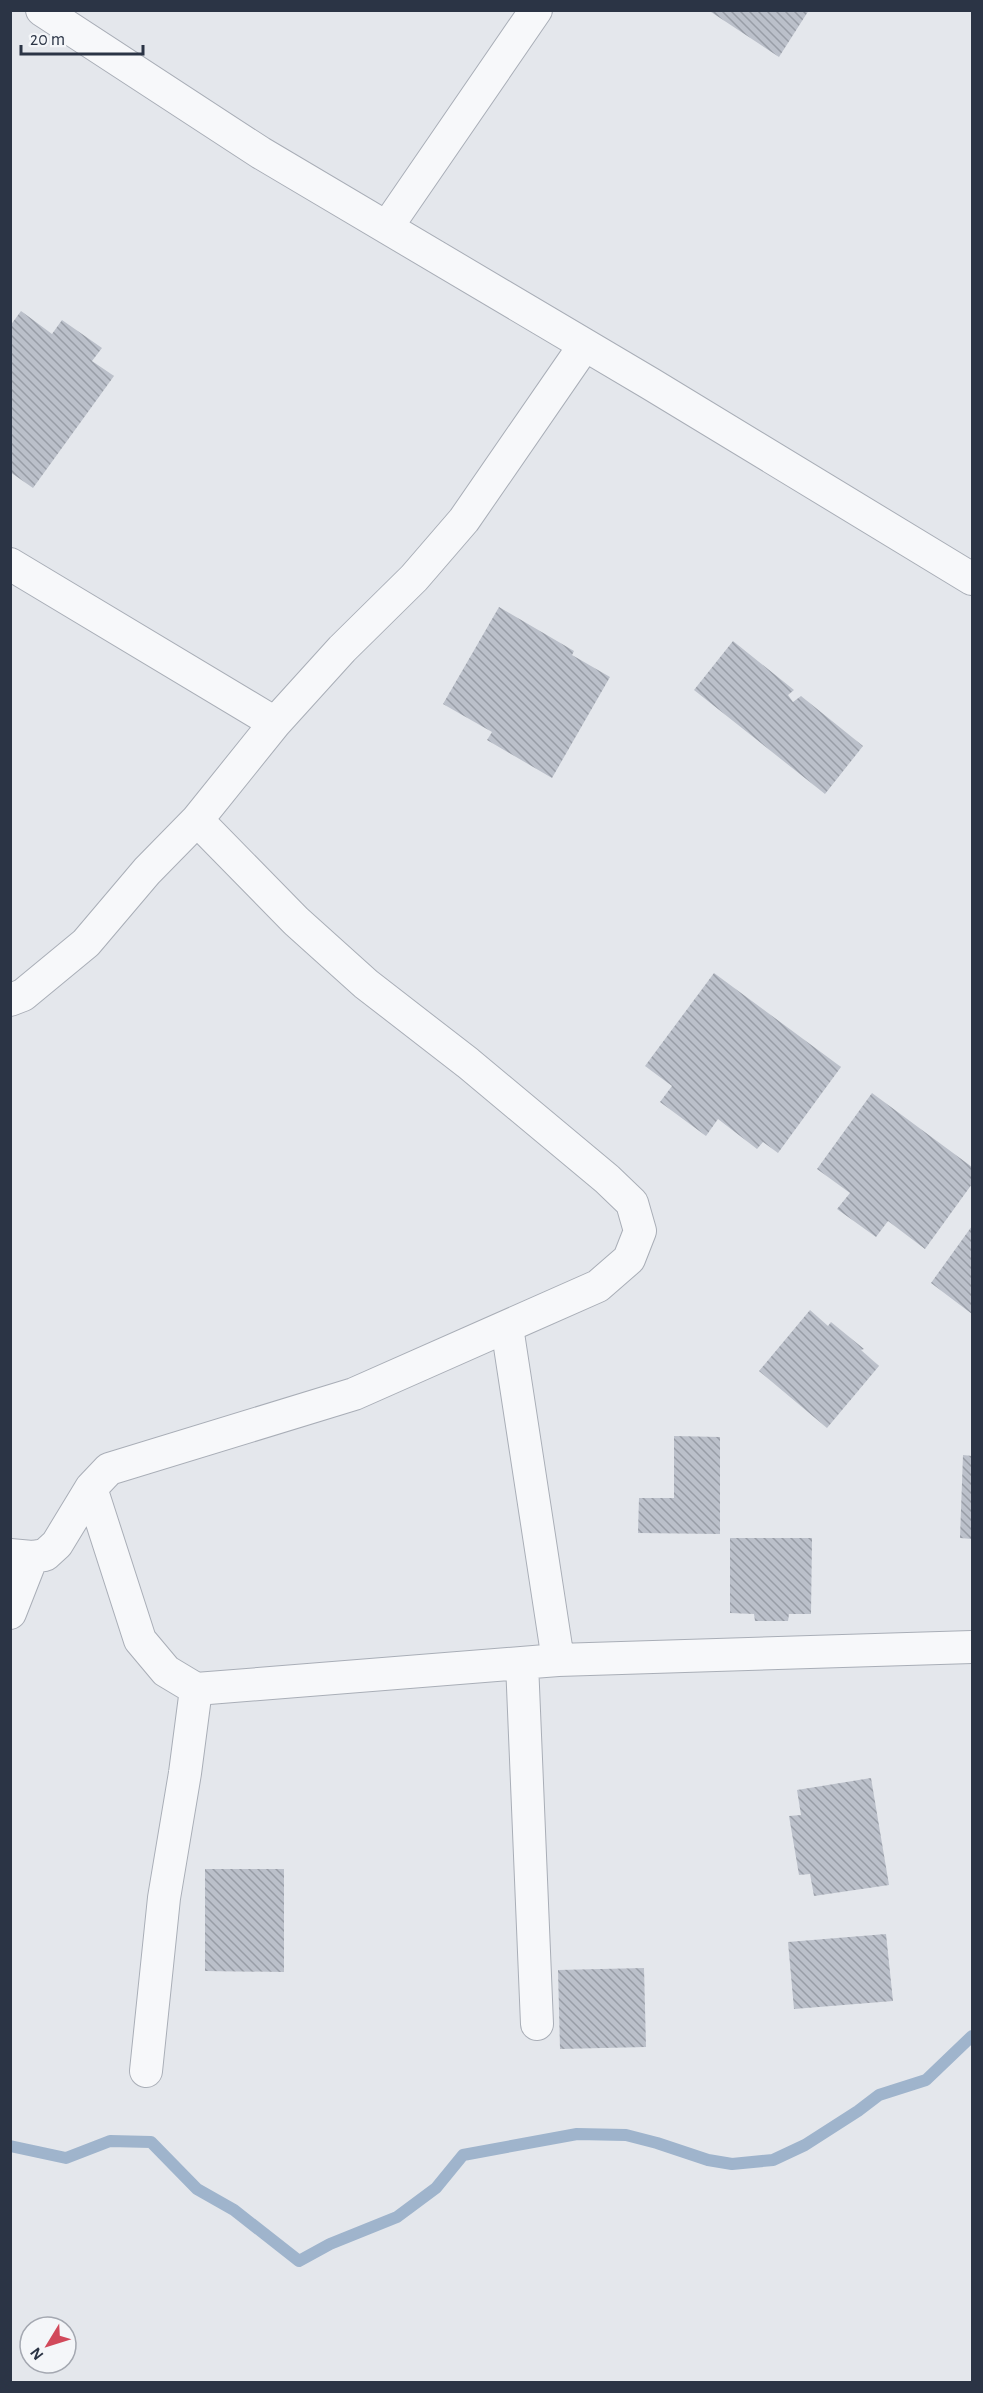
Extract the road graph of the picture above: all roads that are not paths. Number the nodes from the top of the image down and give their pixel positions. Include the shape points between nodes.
1 (42, 10) edge
2 (536, 10) edge
3 (387, 227) junction
4 (584, 346) junction
5 (10, 564) edge
6 (972, 579) edge
7 (275, 723) junction
8 (197, 820) junction
9 (10, 1000) edge
10 (507, 1327) junction
11 (91, 1488) junction
12 (21, 1556) edge
13 (10, 1613) edge
14 (972, 1647) edge
15 (558, 1660) junction
16 (522, 1663) junction
17 (196, 1689) junction
18 (537, 2025) dead end
19 (146, 2071) dead end

1 - 3 street via 261,153
2 - 3 street
3 - 4 street
4 - 6 street
4 - 7 street via 464,520
5 - 7 street
7 - 8 street
8 - 9 street via 147,871 86,944 23,995
8 - 10 street via 296,921 366,984 468,1063 632,1203 640,1231 629,1259 598,1286
10 - 11 street via 354,1394 109,1469
10 - 15 street
11 - 12 street via 57,1544 45,1555
11 - 17 street via 140,1640 166,1671
12 - 13 street
14 - 15 street
15 - 16 street
16 - 17 street
16 - 18 street
17 - 19 street via 164,1898

